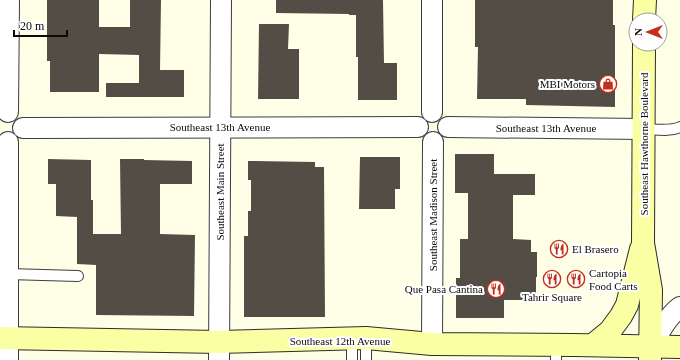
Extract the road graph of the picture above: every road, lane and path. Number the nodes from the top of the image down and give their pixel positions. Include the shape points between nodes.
1 (9, 0) edge
2 (221, 0) edge
3 (432, 0) edge
4 (645, 0) edge
5 (644, 12) edge
6 (644, 52) edge
7 (432, 112) junction
8 (4, 113) edge
9 (220, 127) junction
10 (418, 127) junction
11 (680, 127) edge
12 (23, 128) junction
13 (448, 128) junction
14 (644, 129) junction
15 (4, 141) edge
16 (433, 142) junction
17 (643, 243) junction
18 (8, 274) junction
19 (78, 276) dead end
20 (680, 307) edge
21 (4, 338) edge
22 (360, 338) junction
23 (593, 345) junction
24 (680, 347) edge
25 (219, 351) edge
26 (432, 352) edge
27 (556, 352) edge
28 (650, 353) edge
29 (8, 360) edge
30 (352, 360) edge
31 (366, 360) edge
32 (620, 360) edge

1 - 8 street
2 - 9 street, Southeast Main Street
3 - 7 street
4 - 5 main road
6 - 14 main road, Southeast Hawthorne Boulevard
7 - 10 street via 422,117
7 - 13 street via 438,112 443,116
8 - 12 street via 13,112 21,118
9 - 10 street, Southeast 13th Avenue
9 - 12 street, Southeast 13th Avenue
9 - 25 street, Southeast Main Street
10 - 16 street via 421,137
11 - 14 lane
12 - 15 street via 16,140
13 - 14 street, Southeast 13th Avenue
13 - 16 street via 443,139
14 - 17 main road, Southeast Hawthorne Boulevard
15 - 18 street
16 - 26 street, Southeast Madison Street
17 - 23 main road, Southeast Hawthorne Boulevard via 627,305 613,327
17 - 28 main road, Southeast Hawthorne Boulevard via 651,290
18 - 19 lane
18 - 21 street
20 - 28 street via 669,319
21 - 25 main road, Southeast 12th Avenue
21 - 29 street
22 - 25 main road, Southeast 12th Avenue
22 - 26 main road, Southeast 12th Avenue
22 - 30 lane
22 - 31 lane
23 - 27 main road, Southeast 12th Avenue
23 - 28 main road, Southeast 12th Avenue
23 - 32 main road via 612,353
24 - 28 main road, Southeast 12th Avenue
26 - 27 main road, Southeast 12th Avenue

